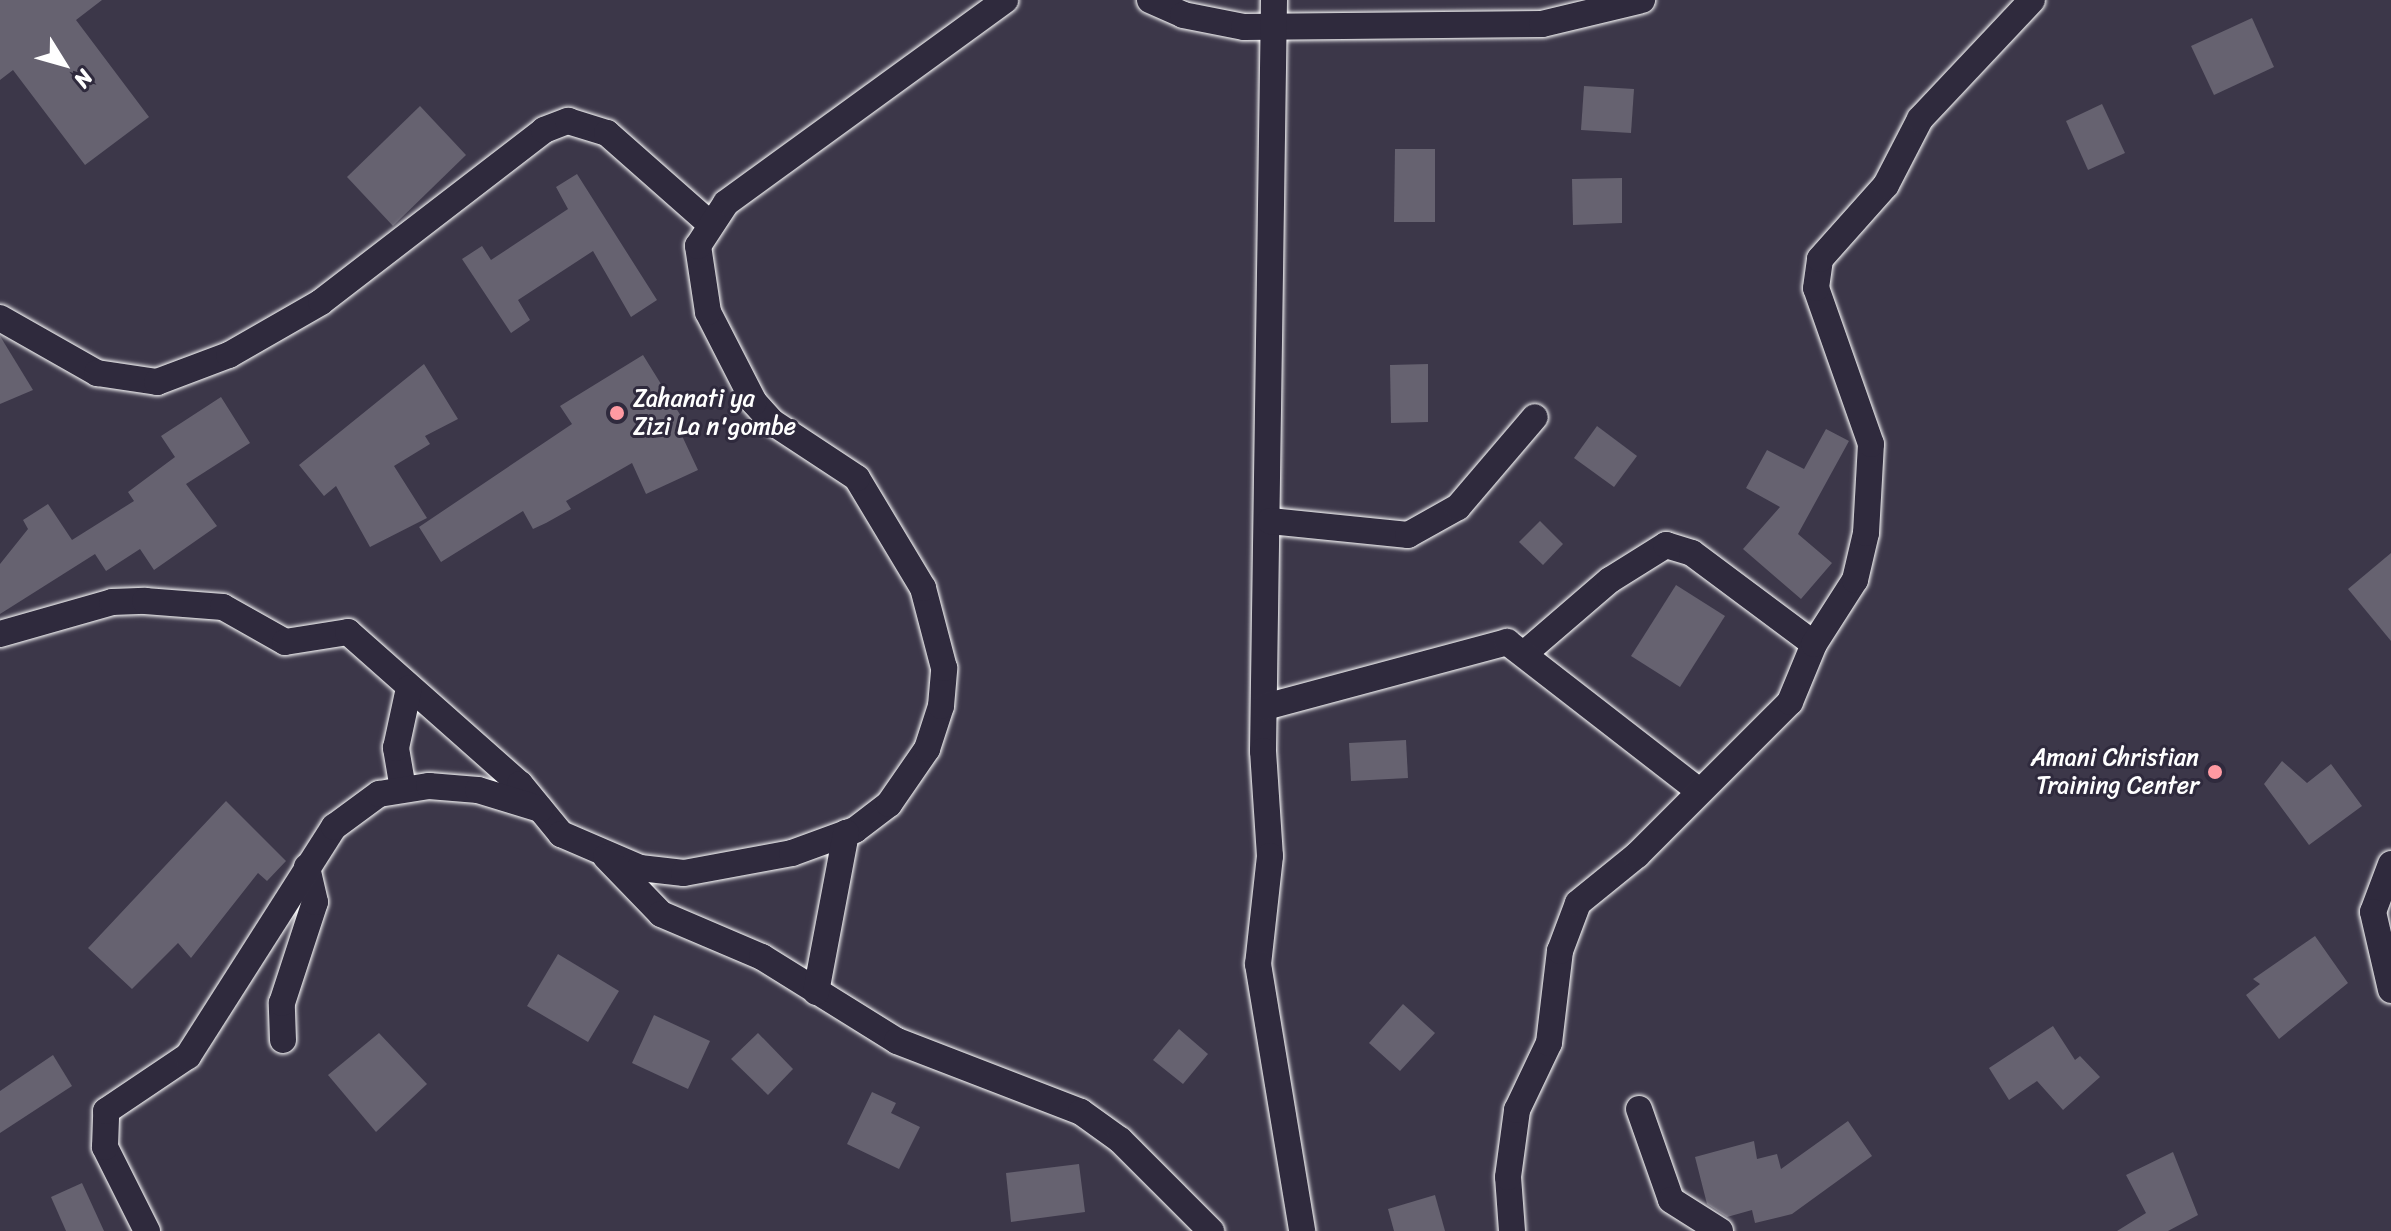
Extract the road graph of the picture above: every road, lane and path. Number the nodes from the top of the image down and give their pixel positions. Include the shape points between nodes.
1 (1005, 0) edge
2 (1150, 0) edge
3 (1642, 0) edge
4 (2032, 0) edge
5 (1276, 12) edge
6 (709, 223) junction
7 (0, 318) edge
8 (1535, 417) dead end
9 (1270, 521) junction
10 (0, 634) edge
11 (1814, 644) junction
12 (1525, 653) junction
13 (409, 688) junction
14 (1265, 707) junction
15 (403, 789) junction
16 (1698, 790) junction
17 (540, 809) junction
18 (846, 833) junction
19 (604, 853) junction
20 (2391, 864) edge
21 (307, 867) junction
22 (2391, 990) edge
23 (816, 992) junction
24 (283, 1040) dead end
25 (1639, 1109) dead end
26 (147, 1231) edge
27 (1211, 1231) edge
28 (1302, 1231) edge
29 (1512, 1231) edge
30 (1720, 1231) edge

1 - 6 street via 910,63
2 - 5 street via 1221,26
3 - 5 street via 1586,19 1542,24
4 - 11 street via 1996,47 1920,119 1886,185 1815,274 1871,444 1866,533 1855,580
5 - 9 street
6 - 7 street via 607,133 568,121 544,130 321,302 229,355 157,382 97,373
6 - 18 street via 698,275 731,359 772,422 857,478 880,511 923,588 944,668 927,749 889,804
8 - 9 street via 1458,507 1408,535
9 - 14 street
10 - 13 street via 112,602 223,607 285,642 348,632
11 - 12 street via 1692,553 1666,545 1610,580
11 - 16 street via 1790,702
12 - 14 street via 1507,642 1485,644 1426,668
12 - 16 street
13 - 15 street via 396,748
13 - 17 street via 510,773
14 - 28 street via 1270,856 1260,1005
15 - 17 street via 478,790
15 - 21 street via 361,805
16 - 29 street via 1572,917 1549,1043 1511,1138
17 - 19 street via 561,834
18 - 19 street via 792,853 684,873 640,868
18 - 23 street
19 - 23 street via 661,914 762,957
20 - 22 street via 2373,912
21 - 24 street via 315,902 282,1003
21 - 26 street via 188,1056 106,1111 105,1147
23 - 27 street via 897,1041 1081,1112 1120,1140
25 - 30 street via 1671,1200

